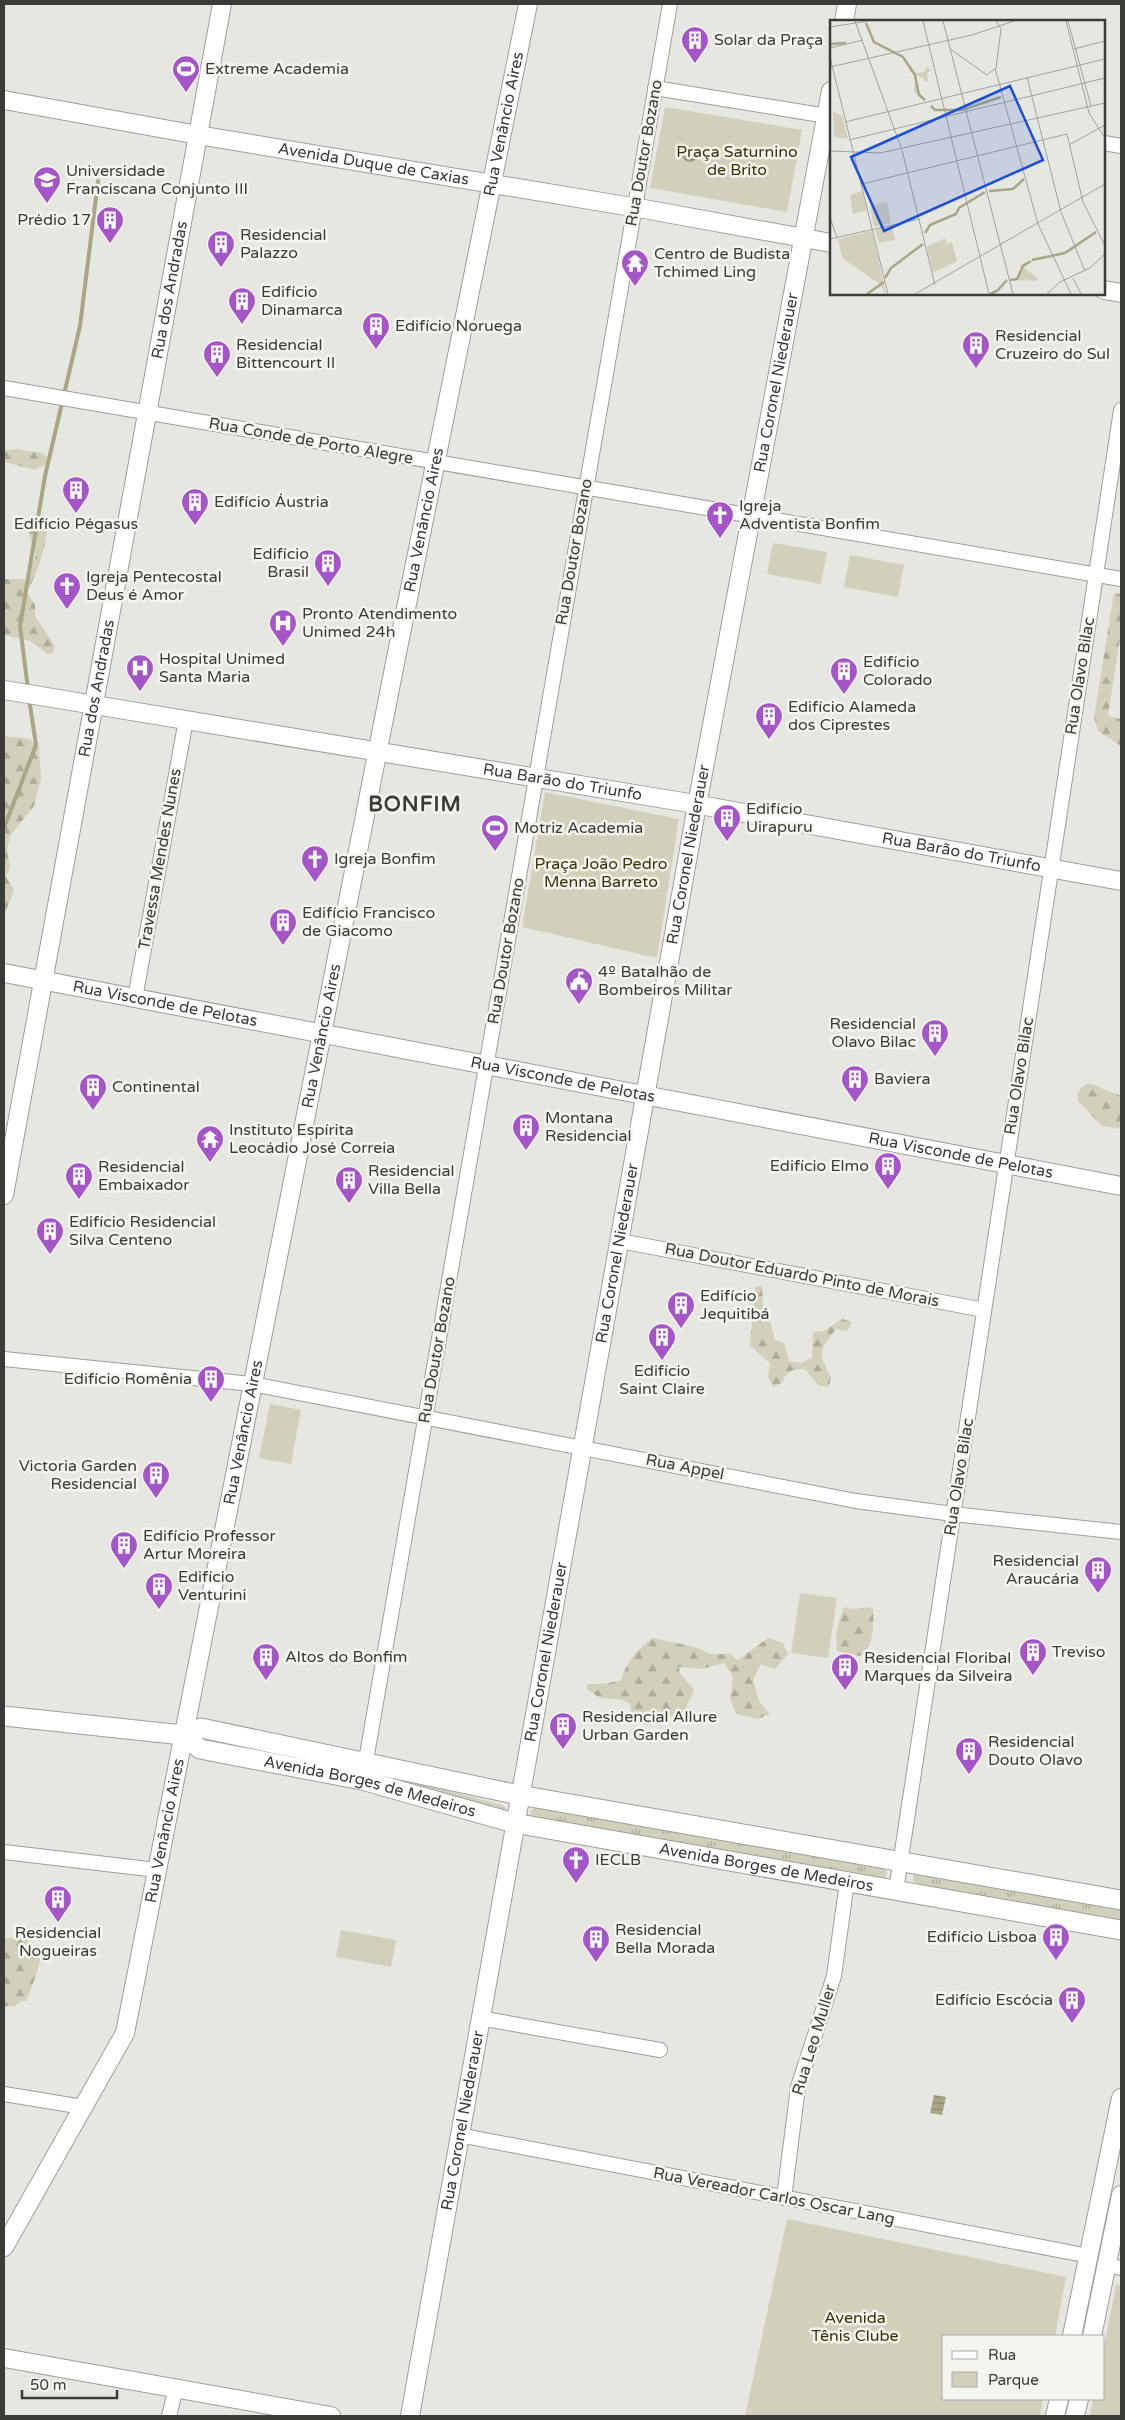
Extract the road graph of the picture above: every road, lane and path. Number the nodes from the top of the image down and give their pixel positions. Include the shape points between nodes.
1 (222, 4) edge
2 (528, 4) edge
3 (670, 4) edge
4 (847, 4) edge
5 (844, 20) edge
6 (655, 88) junction
7 (830, 97) edge
8 (4, 100) edge
9 (827, 116) junction
10 (198, 135) junction
11 (1105, 143) edge
12 (1121, 146) edge
13 (493, 184) junction
14 (634, 207) junction
15 (805, 238) junction
16 (830, 243) edge
17 (1105, 290) edge
18 (1121, 293) edge
19 (4, 388) edge
20 (1121, 410) edge
21 (147, 412) junction
22 (1120, 431) edge
23 (436, 462) junction
24 (585, 487) junction
25 (752, 516) junction
26 (1096, 574) junction
27 (1121, 579) edge
28 (4, 690) edge
29 (94, 706) junction
30 (186, 720) junction
31 (378, 750) junction
32 (535, 777) junction
33 (697, 804) junction
34 (1050, 868) junction
35 (1121, 881) edge
36 (4, 973) edge
37 (43, 980) junction
38 (135, 998) junction
39 (322, 1033) junction
40 (486, 1064) junction
41 (646, 1094) junction
42 (1006, 1162) junction
43 (1121, 1186) edge
44 (4, 1195) edge
45 (620, 1241) junction
46 (984, 1310) junction
47 (4, 1359) edge
48 (252, 1384) junction
49 (425, 1416) junction
50 (582, 1446) junction
51 (953, 1514) junction
52 (1121, 1532) edge
53 (4, 1716) edge
54 (183, 1735) junction
55 (364, 1771) junction
56 (519, 1795) junction
57 (514, 1824) junction
58 (4, 1852) edge
59 (901, 1862) junction
60 (157, 1870) junction
61 (847, 1882) junction
62 (896, 1891) junction
63 (1121, 1900) edge
64 (1121, 1930) edge
65 (480, 2018) junction
66 (660, 2050) dead end
67 (4, 2094) edge
68 (1121, 2098) edge
69 (83, 2107) junction
70 (459, 2135) junction
71 (1121, 2195) edge
72 (784, 2198) junction
73 (4, 2247) edge
74 (1089, 2256) junction
75 (1114, 2267) edge
76 (1072, 2335) edge
77 (1092, 2335) edge
78 (4, 2358) edge
79 (176, 2388) junction
80 (1058, 2400) edge
81 (1079, 2400) edge
82 (169, 2416) edge
83 (331, 2416) edge
84 (410, 2416) edge
85 (1054, 2416) edge
86 (1076, 2416) edge

1 - 10 street, Rua dos Andradas
2 - 13 street, Rua Venâncio Aires
3 - 6 street, Rua Doutor Bozano
4 - 5 street
6 - 9 street
6 - 14 street, Rua Doutor Bozano
7 - 9 street, Rua Coronel Niederauer
8 - 10 street, Avenida Duque de Caxias
9 - 15 street, Rua Coronel Niederauer
10 - 13 street, Avenida Duque de Caxias
10 - 21 street, Rua dos Andradas
11 - 12 street
13 - 14 street, Avenida Duque de Caxias
13 - 23 street, Rua Venâncio Aires
14 - 15 street, Avenida Duque de Caxias
14 - 24 street, Rua Doutor Bozano
15 - 16 street, Avenida Duque de Caxias
15 - 25 street, Rua Coronel Niederauer
17 - 18 street
19 - 21 street, Rua Conde de Porto Alegre
20 - 22 street, Rua Olavo Bilac
21 - 23 street, Rua Conde de Porto Alegre
21 - 29 street, Rua dos Andradas
22 - 26 street, Rua Olavo Bilac
23 - 24 street, Rua Conde de Porto Alegre
23 - 31 street, Rua Venâncio Aires
24 - 25 street, Rua Conde de Porto Alegre
24 - 32 street, Rua Doutor Bozano
25 - 26 street, Rua Conde de Porto Alegre
25 - 33 street, Rua Coronel Niederauer
26 - 27 street, Rua Conde de Porto Alegre
26 - 34 street, Rua Olavo Bilac
28 - 29 street, Rua Barão do Triunfo
29 - 30 street, Rua Barão do Triunfo
29 - 37 street, Rua dos Andradas
30 - 31 street, Rua Barão do Triunfo
30 - 38 street, Travessa Mendes Nunes
31 - 32 street, Rua Barão do Triunfo
31 - 39 street, Rua Venâncio Aires
32 - 33 street, Rua Barão do Triunfo
32 - 40 street, Rua Doutor Bozano
33 - 34 street, Rua Barão do Triunfo
33 - 41 street, Rua Coronel Niederauer
34 - 35 street, Rua Barão do Triunfo
34 - 42 street, Rua Olavo Bilac
36 - 37 street, Rua Visconde de Pelotas
37 - 38 street, Rua Visconde de Pelotas
37 - 44 street, Rua dos Andradas
38 - 39 street, Rua Visconde de Pelotas
39 - 40 street, Rua Visconde de Pelotas
39 - 48 street, Rua Venâncio Aires
40 - 41 street, Rua Visconde de Pelotas
40 - 49 street, Rua Doutor Bozano
41 - 42 street, Rua Visconde de Pelotas
41 - 45 street, Rua Coronel Niederauer
42 - 43 street, Rua Visconde de Pelotas
42 - 46 street, Rua Olavo Bilac
45 - 46 street, Rua Doutor Eduardo Pinto de Morais
45 - 50 street, Rua Coronel Niederauer
46 - 51 street, Rua Olavo Bilac
47 - 48 street, Rua Appel
48 - 49 street, Rua Appel
48 - 54 street, Rua Venâncio Aires
49 - 50 street, Rua Appel
49 - 55 street, Rua Doutor Bozano
50 - 51 street, Rua Appel via 856,1500
50 - 56 street, Rua Coronel Niederauer
51 - 52 street, Rua Appel
51 - 59 street, Rua Olavo Bilac
53 - 54 main road
54 - 55 main road, Avenida Borges de Medeiros via 200,1749
54 - 60 street, Rua Venâncio Aires
55 - 56 main road, Avenida Borges de Medeiros
55 - 57 main road, Avenida Borges de Medeiros
56 - 57 street, Rua Coronel Niederauer
56 - 59 main road, Avenida Borges de Medeiros
57 - 61 main road, Avenida Borges de Medeiros
57 - 65 street, Rua Coronel Niederauer
58 - 60 street
59 - 62 street, Rua Olavo Bilac
59 - 63 main road, Avenida Borges de Medeiros
60 - 69 street, Rua Venâncio Aires via 125,2033
61 - 62 main road, Avenida Borges de Medeiros
61 - 72 street, Rua Leo Muller via 834,1976 798,2087
62 - 64 main road, Avenida Borges de Medeiros
65 - 66 street
65 - 70 street, Rua Coronel Niederauer
67 - 69 street
68 - 74 street
69 - 73 street, Rua Venâncio Aires
70 - 72 street, Rua Vereador Carlos Oscar Lang
70 - 84 street, Rua Coronel Niederauer
71 - 75 street
72 - 74 street, Rua Vereador Carlos Oscar Lang
74 - 75 street
74 - 76 street
75 - 77 street
78 - 79 street
79 - 82 street
79 - 83 street
80 - 85 street
81 - 86 street

